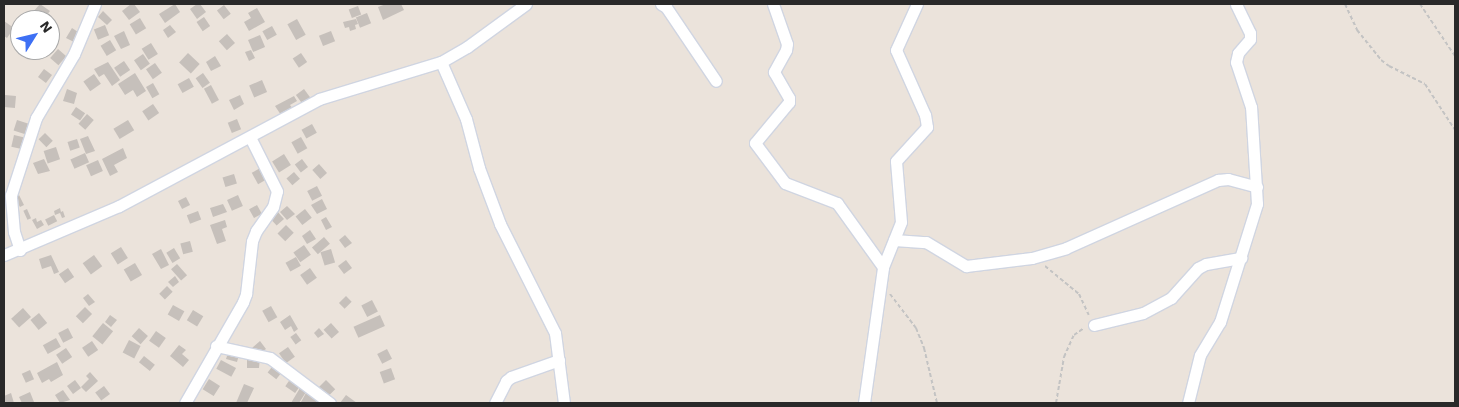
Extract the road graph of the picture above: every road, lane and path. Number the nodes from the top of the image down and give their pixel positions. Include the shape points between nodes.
1 (95, 4) edge
2 (508, 4) edge
3 (526, 4) edge
4 (660, 4) edge
5 (773, 4) edge
6 (917, 4) edge
7 (1236, 4) edge
8 (1345, 4) edge
9 (1420, 4) edge
10 (510, 16) junction
11 (1455, 56) edge
12 (441, 62) junction
13 (716, 81) dead end
14 (1455, 130) edge
15 (250, 136) junction
16 (1257, 187) junction
17 (894, 240) junction
18 (20, 250) junction
19 (4, 255) edge
20 (1032, 258) junction
21 (1241, 258) junction
22 (883, 268) junction
23 (881, 282) junction
24 (1094, 325) junction
25 (216, 346) junction
26 (559, 360) junction
27 (185, 403) edge
28 (330, 403) edge
29 (495, 403) edge
30 (564, 403) edge
31 (864, 403) edge
32 (937, 403) edge
33 (1056, 403) edge
34 (1188, 403) edge

1 - 18 street via 74,54 36,118 11,195 14,232
2 - 10 street
3 - 10 street
4 - 13 street via 666,7
5 - 22 street via 787,44 774,72 789,102 755,143 785,183 837,203
6 - 17 street via 896,50 925,115 927,127 896,160 901,222
7 - 16 street via 1250,33 1250,39 1238,53 1236,62 1250,107
8 - 14 path via 1357,30 1381,60 1425,84
9 - 11 path
10 - 12 street
12 - 15 street via 334,93
12 - 26 street via 466,119 479,168 500,224 555,333
15 - 18 street via 119,206
15 - 25 street via 277,191 273,207 252,241 243,302
16 - 20 street via 1228,179 1218,180 1066,248
16 - 21 street via 1256,214
17 - 20 street via 926,242 966,266
17 - 22 street
18 - 19 street
20 - 24 path via 1080,294
21 - 24 street via 1198,268 1171,298 1143,313
21 - 34 street via 1220,322 1200,355
22 - 23 street
23 - 31 street
23 - 32 path via 916,328
24 - 33 path via 1074,335 1064,357
25 - 27 street
25 - 28 street via 270,358
26 - 29 street via 511,377
26 - 30 street

